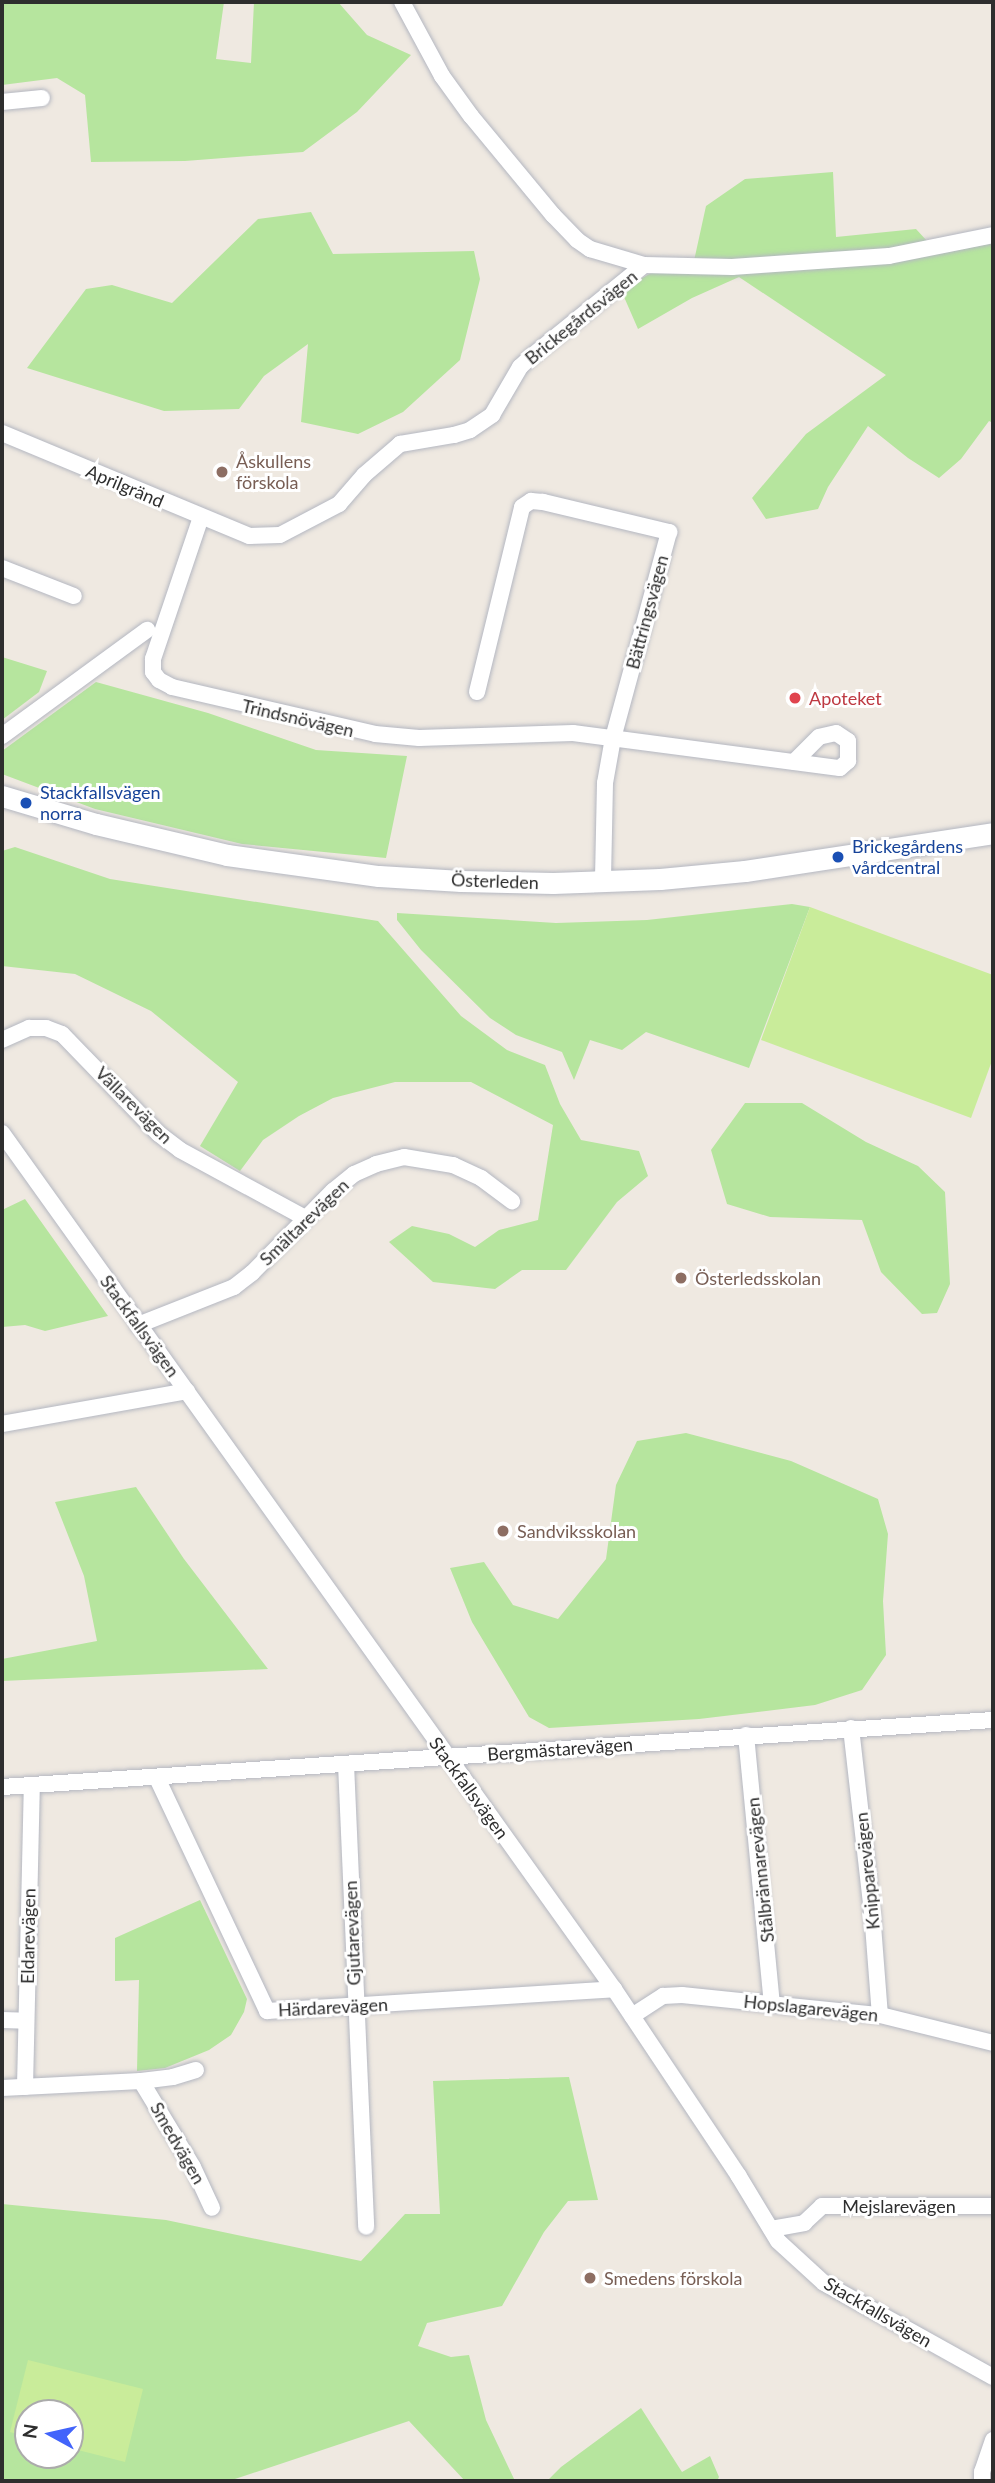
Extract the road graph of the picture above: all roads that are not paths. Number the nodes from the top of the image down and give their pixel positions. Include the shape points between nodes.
1 (402, 2) edge
2 (42, 98) dead end
3 (2, 102) edge
4 (993, 235) edge
5 (644, 265) junction
6 (2, 433) edge
7 (201, 517) junction
8 (249, 536) joint
9 (2, 568) edge
10 (74, 596) dead end
11 (147, 630) dead end
12 (477, 692) dead end
13 (2, 736) edge
14 (613, 738) junction
15 (794, 762) dead end
16 (2, 796) edge
17 (993, 833) edge
18 (603, 882) junction
19 (2, 1040) edge
20 (2, 1133) edge
21 (512, 1201) dead end
22 (305, 1217) junction
23 (138, 1325) junction
24 (187, 1391) junction
25 (2, 1424) edge
26 (993, 1720) edge
27 (851, 1728) junction
28 (746, 1735) junction
29 (446, 1757) junction
30 (346, 1764) junction
31 (157, 1778) junction
32 (32, 1786) junction
33 (2, 1787) edge
34 (614, 1989) junction
35 (772, 2004) junction
36 (355, 2006) junction
37 (880, 2015) junction
38 (632, 2016) junction
39 (2, 2020) edge
40 (26, 2021) junction
41 (993, 2043) edge
42 (195, 2070) dead end
43 (141, 2081) junction
44 (25, 2087) junction
45 (2, 2088) edge
46 (993, 2206) edge
47 (212, 2208) dead end
48 (366, 2227) dead end
49 (771, 2229) junction
50 (993, 2377) edge
51 (993, 2440) edge
52 (982, 2481) edge

1 - 5 street, Brickegårdsvägen via 442,76 553,215 590,249
2 - 3 street
4 - 5 street, Brickegårdsvägen via 889,256 732,267
5 - 8 street, Brickegårdsvägen via 520,367 492,415 470,430 400,444 364,475 339,505 288,533
6 - 7 street, Aprilgränd
7 - 8 street, Aprilgränd
7 - 14 street, Trindsnövägen via 155,649 153,672 165,684 375,734 554,733
9 - 10 street
11 - 13 street
12 - 14 street, Bättringsvägen via 522,507 531,501 543,502 669,532
14 - 15 street
14 - 18 street, Bättringsvägen via 605,783
16 - 18 main road, Österleden via 182,846 296,866 461,881
17 - 18 main road, Österleden via 745,871
19 - 22 street, Vällarevägen via 29,1028 62,1034 180,1150
20 - 23 street, Stackfallsvägen
21 - 22 street, Smältarevägen via 453,1165 404,1157 354,1174
22 - 23 street, Smältarevägen via 234,1287
23 - 24 street, Stackfallsvägen
24 - 25 street
24 - 29 street, Stackfallsvägen
26 - 27 street, Bergmästarevägen
27 - 28 street, Bergmästarevägen
27 - 37 street, Knipparevägen
28 - 29 street, Bergmästarevägen
28 - 35 street, Stålbrännarevägen
29 - 30 street, Bergmästarevägen
29 - 34 street, Stackfallsvägen
30 - 31 street, Bergmästarevägen
30 - 36 street, Gjutarevägen
31 - 32 street, Bergmästarevägen
31 - 36 street, Härdarevägen via 267,2011
32 - 33 street, Bergmästarevägen
32 - 40 street, Eldarevägen
34 - 36 street, Härdarevägen
34 - 38 street, Stackfallsvägen
35 - 37 street, Hopslagarevägen
35 - 38 street, Hopslagarevägen via 663,1996
36 - 48 street, Gjutarevägen
37 - 41 street, Hopslagarevägen
38 - 49 street, Stackfallsvägen
39 - 40 street
40 - 44 street, Eldarevägen
42 - 43 street, Smedvägen
43 - 44 street, Smedvägen
43 - 47 street, Smedvägen via 193,2166
44 - 45 street, Smedvägen
46 - 49 street, Mejslarevägen via 822,2206 804,2223
49 - 50 street, Stackfallsvägen via 824,2283
51 - 52 street

